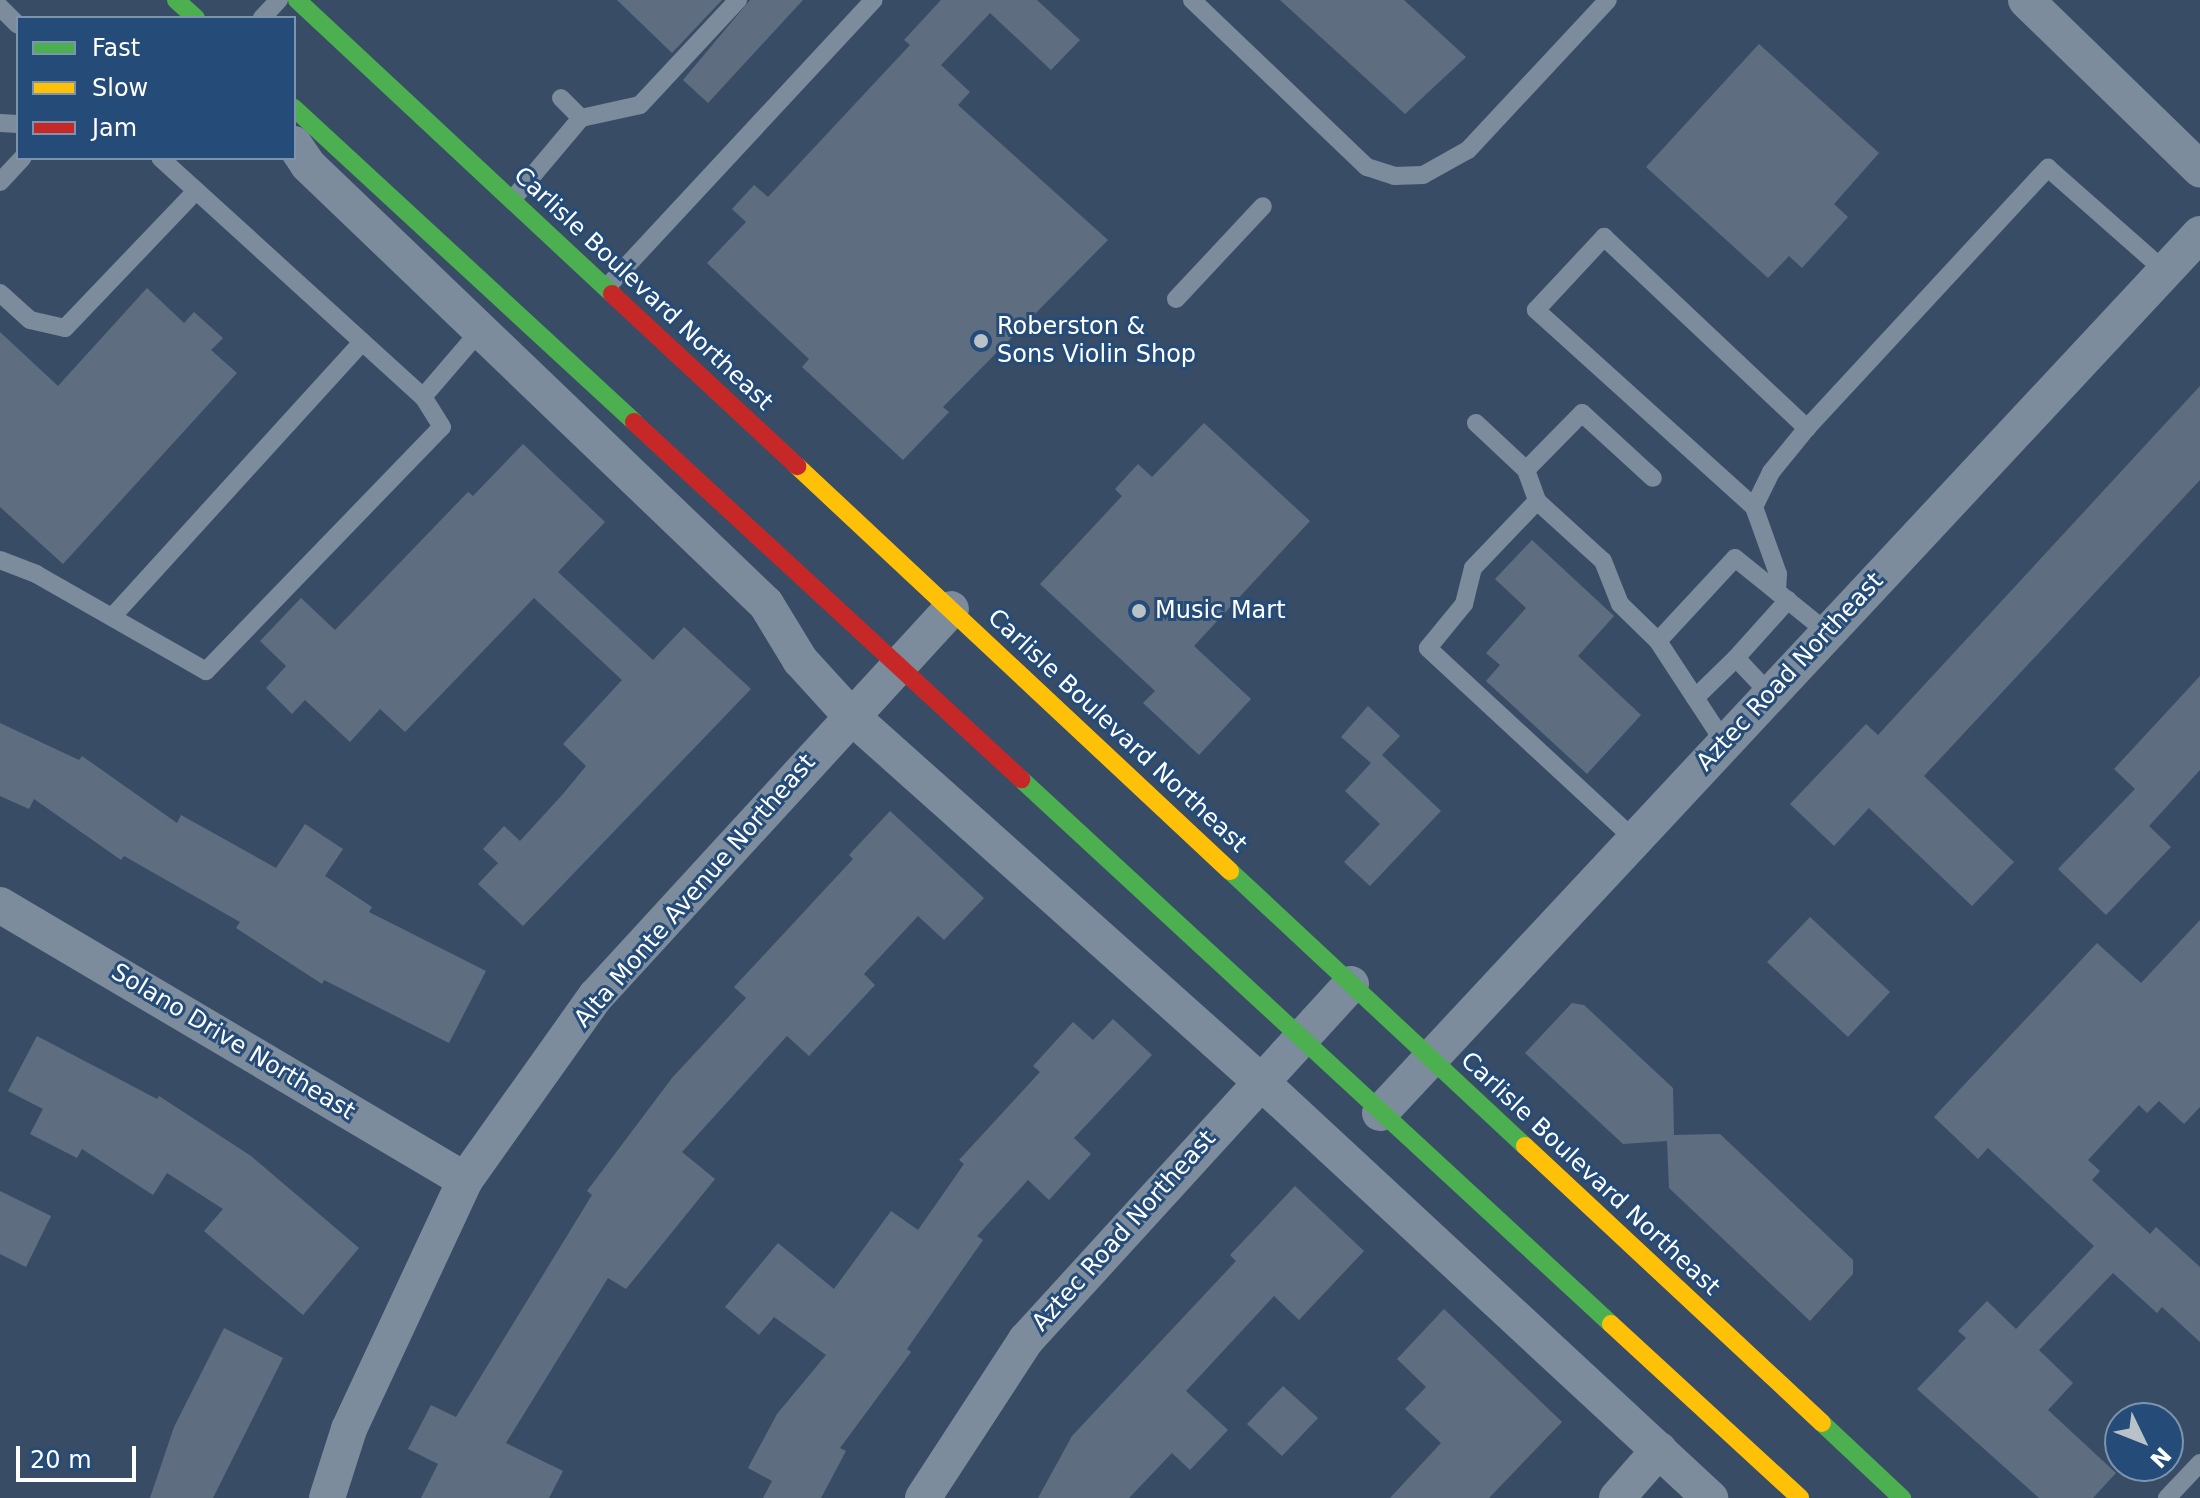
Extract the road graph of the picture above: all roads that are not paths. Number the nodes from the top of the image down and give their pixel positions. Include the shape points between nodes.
1 (176, 0) edge
2 (279, 0) edge
3 (297, 0) edge
4 (738, 0) edge
5 (874, 0) edge
6 (1192, 0) edge
7 (1608, 0) edge
8 (2026, 0) edge
9 (0, 7) edge
10 (194, 16) edge
11 (264, 16) edge
12 (16, 23) edge
13 (561, 98) dead end
14 (296, 110) edge
15 (581, 118) junction
16 (296, 147) edge
17 (20, 160) edge
18 (162, 160) edge
19 (2200, 169) edge
20 (0, 182) edge
21 (196, 191) junction
22 (512, 200) junction
23 (1263, 206) dead end
24 (2200, 234) edge
25 (2165, 271) junction
26 (606, 288) junction
27 (0, 293) edge
28 (1176, 299) dead end
29 (505, 302) junction
30 (480, 330) junction
31 (362, 342) junction
32 (423, 397) junction
33 (1476, 423) dead end
34 (1807, 428) junction
35 (1526, 470) junction
36 (1653, 478) dead end
37 (1537, 501) junction
38 (1754, 507) junction
39 (0, 560) edge
40 (1783, 596) junction
41 (951, 609) junction
42 (112, 617) junction
43 (1827, 632) junction
44 (1658, 641) junction
45 (1736, 658) junction
46 (899, 663) junction
47 (1770, 694) junction
48 (1695, 698) junction
49 (850, 715) junction
50 (1724, 742) junction
51 (1634, 839) junction
52 (2, 910) edge
53 (1351, 984) junction
54 (1299, 1038) junction
55 (1430, 1057) junction
56 (1260, 1081) junction
57 (1380, 1113) junction
58 (465, 1180) junction
59 (1659, 1450) junction
60 (2200, 1463) edge
61 (327, 1498) edge
62 (923, 1498) edge
63 (1617, 1498) edge
64 (1710, 1498) edge
65 (1800, 1498) edge
66 (1902, 1498) edge
67 (2167, 1498) edge

1 - 10 main road
2 - 11 lane
3 - 22 main road, Carlisle Boulevard Northeast
4 - 15 lane via 640,105
5 - 26 lane
6 - 7 lane via 1367,167 1394,176 1423,175 1468,150
8 - 19 street
9 - 12 lane
13 - 15 lane
14 - 29 main road
15 - 22 lane
16 - 30 street via 308,165
17 - 20 lane
18 - 21 lane
21 - 27 lane via 65,328 30,320
21 - 31 lane
22 - 26 main road, Carlisle Boulevard Northeast
23 - 28 lane
24 - 25 street, Aztec Road Northeast
25 - 34 lane via 2048,168
25 - 43 street, Aztec Road Northeast
26 - 41 main road, Carlisle Boulevard Northeast
29 - 30 lane
29 - 46 main road
30 - 32 lane
30 - 49 street via 766,604 800,660
31 - 32 lane
31 - 42 lane
32 - 42 lane via 442,427 206,671
33 - 35 lane
34 - 38 lane via 1771,472
34 - 38 lane via 1604,237 1536,310
35 - 36 lane via 1582,413
35 - 37 lane
37 - 44 lane via 1603,561 1620,604
37 - 51 lane via 1473,568 1464,604 1428,648
38 - 40 lane
39 - 42 lane
40 - 43 lane
40 - 44 lane via 1735,558
40 - 45 lane
41 - 46 street, Alta Monte Avenue Northeast
41 - 53 main road, Carlisle Boulevard Northeast
43 - 47 street, Aztec Road Northeast
44 - 48 lane
45 - 47 lane
45 - 48 lane
46 - 49 street, Alta Monte Avenue Northeast
46 - 54 main road
47 - 50 street, Aztec Road Northeast
48 - 50 lane
49 - 56 street
49 - 58 street, Alta Monte Avenue Northeast via 596,996
50 - 51 street, Aztec Road Northeast
51 - 55 street, Aztec Road Northeast
52 - 58 street, Solano Drive Northeast
53 - 54 street, Aztec Road Northeast
53 - 55 main road, Carlisle Boulevard Northeast
54 - 56 street, Aztec Road Northeast
54 - 57 main road
55 - 57 street, Aztec Road Northeast
55 - 66 main road, Carlisle Boulevard Northeast
56 - 59 street
56 - 62 street, Aztec Road Northeast via 1026,1340
57 - 65 main road
58 - 61 street, Alta Monte Avenue Northeast via 349,1429
59 - 63 street
59 - 64 street
60 - 67 lane

